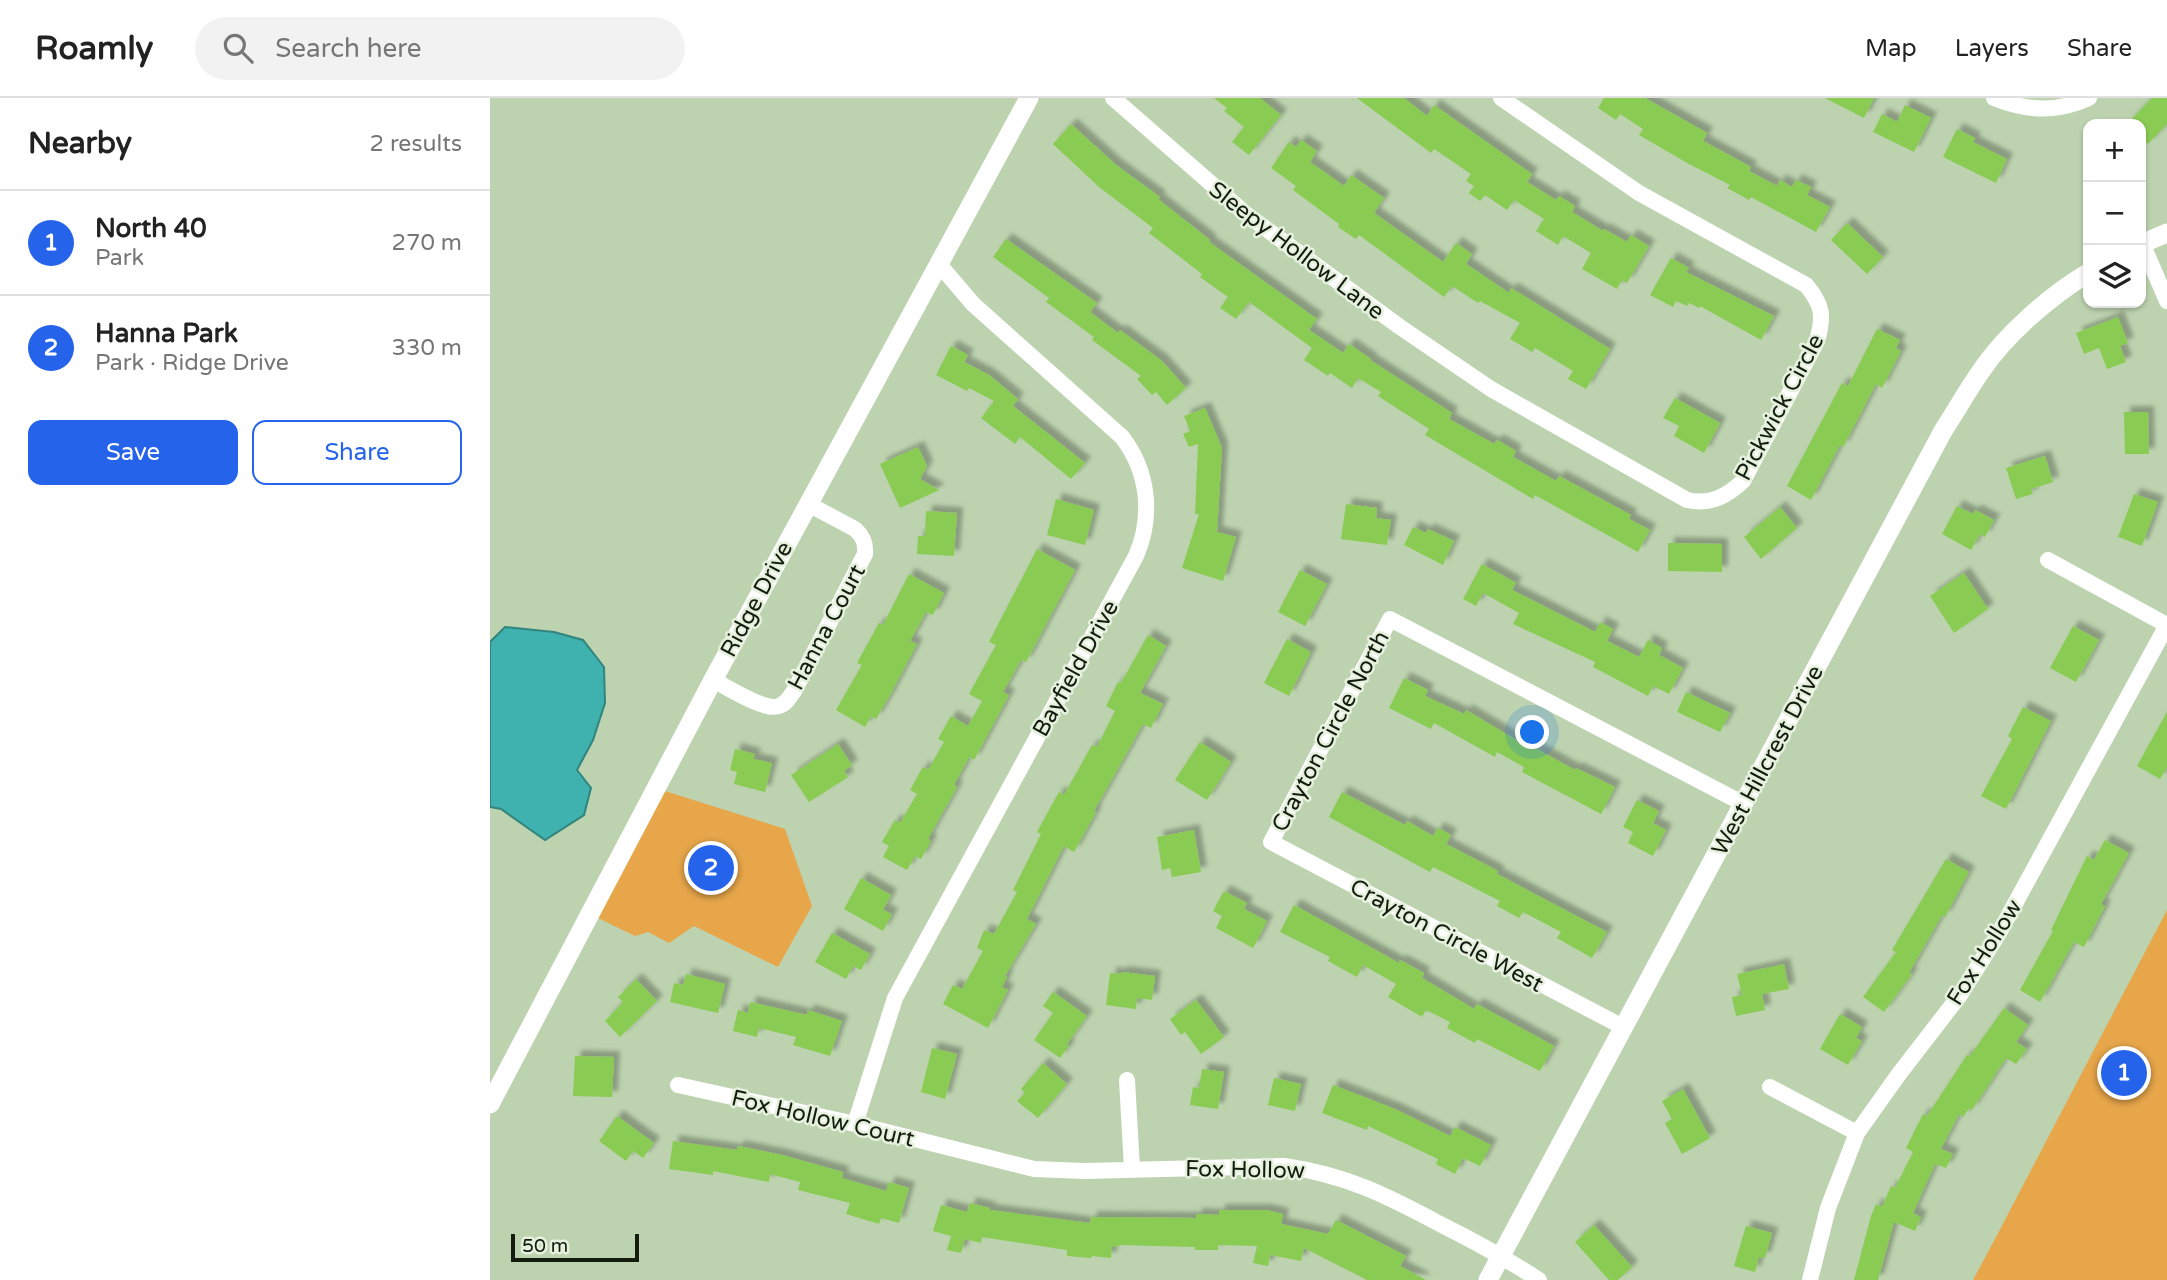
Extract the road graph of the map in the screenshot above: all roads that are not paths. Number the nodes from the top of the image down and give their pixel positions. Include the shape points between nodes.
1 (1029, 98) edge
2 (1113, 98) edge
3 (1501, 98) edge
4 (1994, 98) edge
5 (2089, 98) edge
6 (2167, 233) edge
7 (2146, 242) edge
8 (2141, 245) edge
9 (938, 263) junction
10 (2083, 276) edge
11 (2167, 301) edge
12 (1491, 389) joint
13 (808, 504) junction
14 (2048, 560) dead end
15 (2167, 625) edge
16 (713, 680) junction
17 (1744, 804) junction
18 (1271, 842) joint
19 (1623, 1027) junction
20 (1127, 1080) dead end
21 (678, 1085) dead end
22 (1770, 1087) dead end
23 (490, 1104) edge
24 (855, 1124) junction
25 (1857, 1133) junction
26 (968, 1154) joint
27 (1132, 1169) junction
28 (1501, 1255) junction
29 (1488, 1280) edge
30 (1539, 1280) edge
31 (1810, 1280) edge

1 - 9 street, Ridge Drive
2 - 12 street, Sleepy Hollow Lane via 1246,214
3 - 12 street, Pickwick Circle via 1639,193 1806,285 1817,298 1822,324 1743,481 1718,499 1702,503 1687,500
4 - 5 street via 2016,107 2046,110
6 - 7 street
8 - 11 street
9 - 13 street, Ridge Drive
9 - 24 street, Bayfield Drive via 973,304 1122,437 1133,451 1147,501 1147,519 1136,556 895,998
10 - 17 street, West Hillcrest Drive via 2033,315 1982,370 1943,431
13 - 16 street, Ridge Drive
13 - 16 street, Hanna Court via 855,529 865,548 794,691 781,706 772,708
14 - 15 street
15 - 25 street, Fox Hollow via 1999,933 1960,995
16 - 23 street, Ridge Drive
17 - 18 street, Crayton Circle North via 1390,619
17 - 19 street, West Hillcrest Drive
18 - 19 street, Crayton Circle West
19 - 28 street, West Hillcrest Drive
20 - 27 street
21 - 24 street, Fox Hollow Court
22 - 25 street
24 - 26 street, Fox Hollow Court
25 - 31 street, Fox Hollow via 1828,1208
26 - 27 street, Fox Hollow via 1046,1170
27 - 28 street, Fox Hollow via 1284,1166 1316,1171 1380,1192
28 - 29 street, West Hillcrest Drive
28 - 30 street, Fox Hollow

